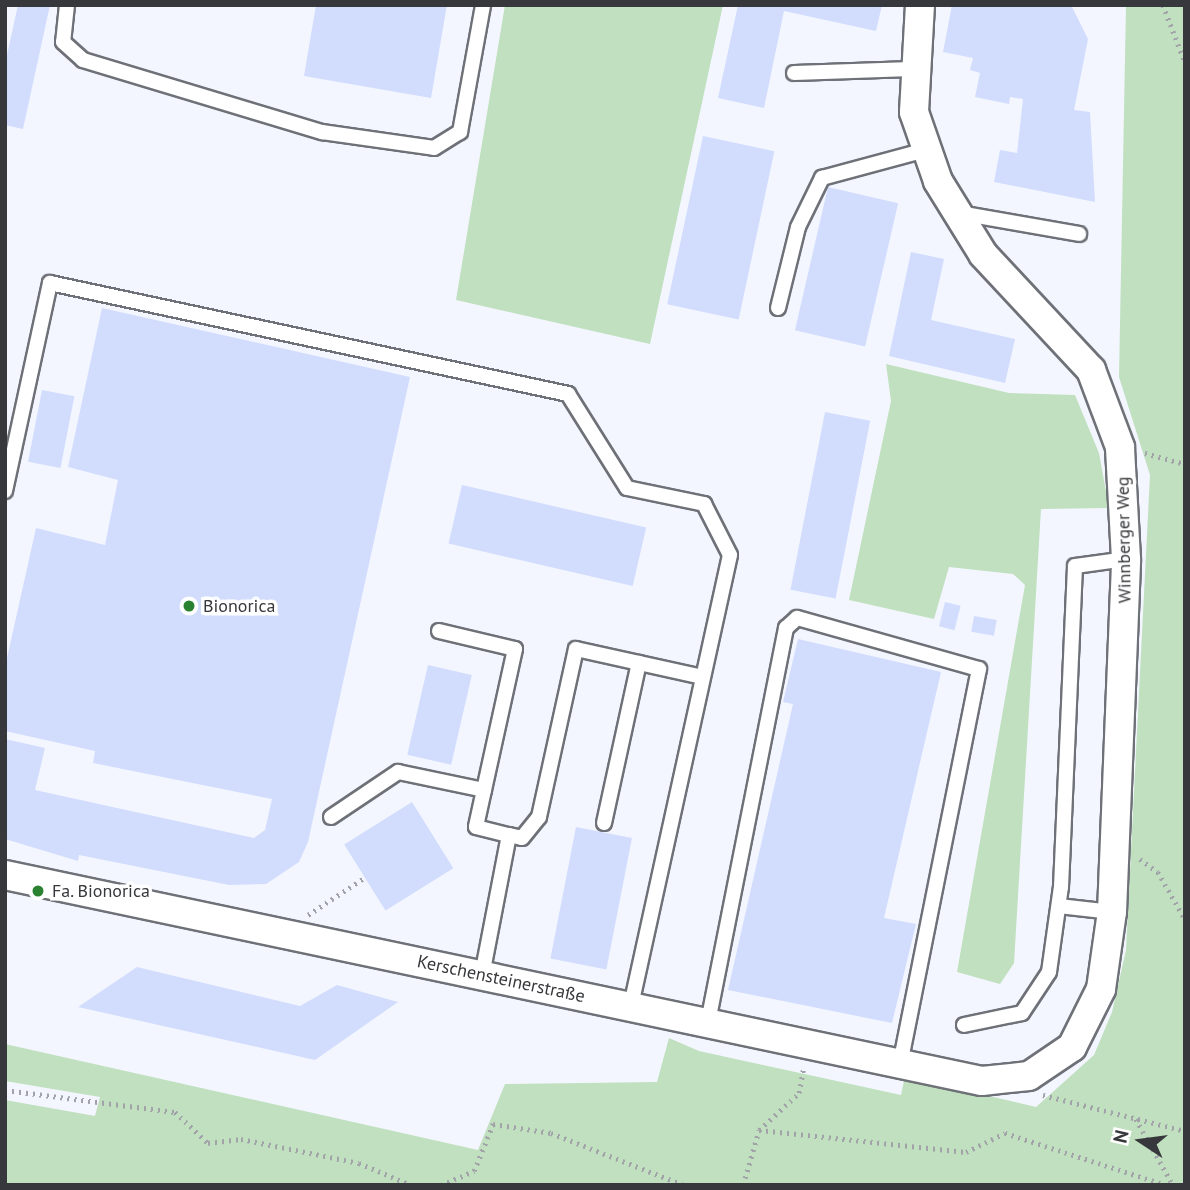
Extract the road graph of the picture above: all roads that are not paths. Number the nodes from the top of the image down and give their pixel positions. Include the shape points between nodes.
1 (67, 5) edge
2 (483, 5) edge
3 (920, 5) edge
4 (912, 69) junction
5 (794, 73) dead end
6 (926, 150) junction
7 (955, 213) junction
8 (1079, 234) dead end
9 (778, 309) dead end
10 (5, 491) edge
11 (1126, 559) junction
12 (439, 631) dead end
13 (639, 663) junction
14 (702, 677) junction
15 (484, 790) junction
16 (331, 817) dead end
17 (604, 823) dead end
18 (509, 835) junction
19 (5, 875) edge
20 (1059, 906) junction
21 (1112, 912) junction
22 (482, 975) junction
23 (631, 1006) junction
24 (708, 1022) junction
25 (964, 1025) dead end
26 (900, 1063) junction
27 (996, 1083) joint

1 - 2 lane via 63,42 83,60 322,132 433,148 450,143 462,125
3 - 4 street, Winnberger Weg
4 - 5 lane via 872,66
4 - 6 street, Winnberger Weg via 914,112
6 - 7 street, Winnberger Weg
6 - 9 lane via 822,178 798,227
7 - 8 lane
7 - 11 street, Winnberger Weg via 983,254 1091,370 1120,447
10 - 14 lane via 50,282 568,394 627,488 704,504 730,555
11 - 20 lane via 1075,566
11 - 21 street, Winnberger Weg
12 - 15 lane via 515,649
13 - 14 lane
13 - 17 lane
13 - 18 lane via 576,649 539,817 522,838
14 - 23 lane
15 - 16 lane via 398,772
15 - 18 lane via 476,827
18 - 22 lane
19 - 22 street, Kerschensteinerstraße
20 - 21 lane
20 - 25 lane via 1049,972 1033,1002 1011,1019
21 - 27 street, Winnberger Weg via 1101,989 1082,1034 1044,1069
22 - 23 street, Kerschensteinerstraße
23 - 24 street, Kerschensteinerstraße
24 - 26 street, Kerschensteinerstraße
24 - 26 lane via 786,628 797,618 979,668
26 - 27 street, Kerschensteinerstraße

